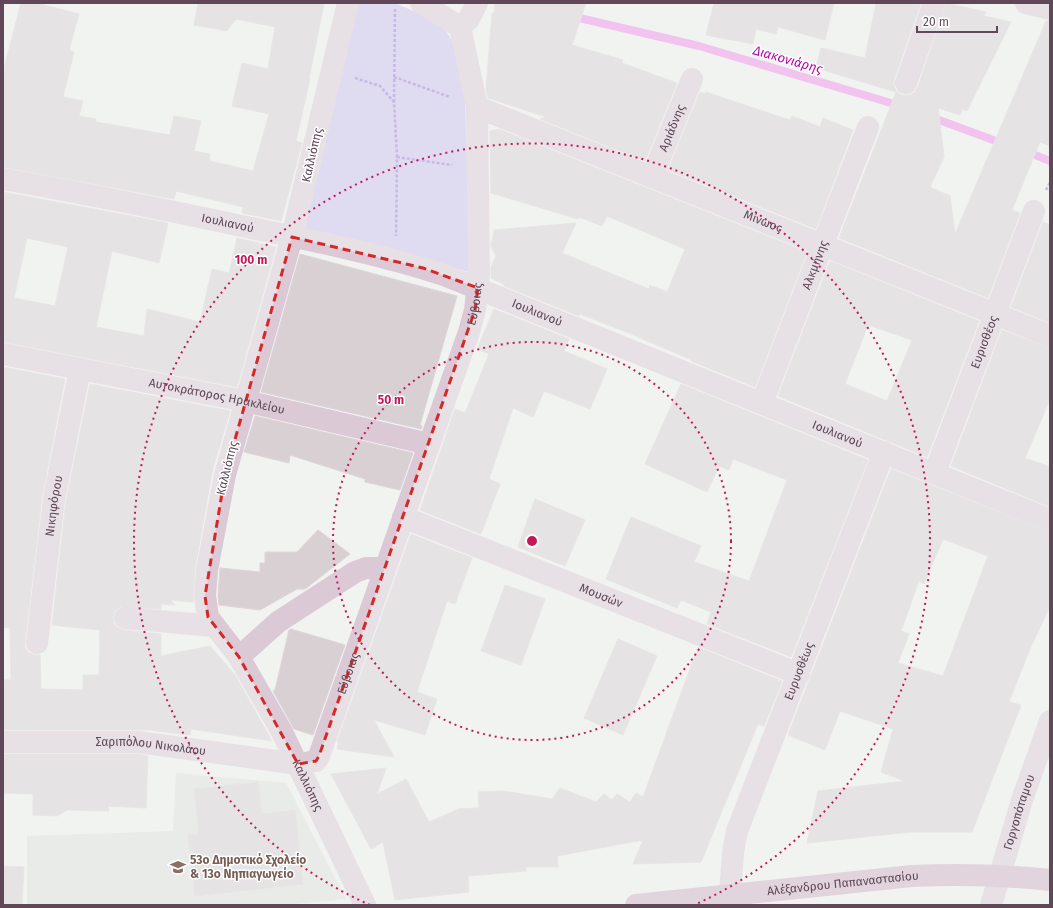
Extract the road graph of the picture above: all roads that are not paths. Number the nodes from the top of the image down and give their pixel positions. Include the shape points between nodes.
1 (348, 3) edge
2 (421, 3) edge
3 (934, 3) edge
4 (1026, 3) edge
5 (476, 6) edge
6 (1050, 9) edge
7 (460, 27) junction
8 (692, 79) dead end
9 (906, 83) dead end
10 (477, 106) junction
11 (868, 127) dead end
12 (652, 176) junction
13 (3, 179) edge
14 (1034, 211) dead end
15 (292, 236) junction
16 (824, 245) junction
17 (478, 288) junction
18 (994, 313) junction
19 (1050, 336) edge
20 (3, 354) edge
21 (80, 370) junction
22 (245, 401) junction
23 (762, 403) junction
24 (429, 444) junction
25 (884, 452) junction
26 (935, 472) junction
27 (403, 517) junction
28 (1050, 520) edge
29 (385, 568) junction
30 (125, 618) dead end
31 (214, 626) junction
32 (37, 643) dead end
33 (238, 656) junction
34 (799, 674) junction
35 (1050, 721) edge
36 (3, 742) edge
37 (298, 764) junction
38 (998, 875) junction
39 (1050, 880) edge
40 (730, 895) junction
41 (365, 905) edge
42 (636, 905) edge
43 (990, 905) edge

1 - 15 street, Καλλιόπης
2 - 7 street
3 - 9 street
4 - 6 street
5 - 7 street via 469,19
7 - 10 street, Εύβοιας
8 - 12 street, Αριάδνης
10 - 12 street, Μίνωος
10 - 17 street, Εύβοιας
11 - 16 street, Αλκμήνης
12 - 16 street, Μίνωος
13 - 15 street, Ιουλιανού via 101,196
14 - 18 street, Ευρισθέος
15 - 17 street, Ιουλιανού via 396,260 444,274
15 - 22 street, Καλλιόπης
16 - 18 street, Μίνωος
16 - 23 street, Αλκμήνης
17 - 23 street, Ιουλιανού
17 - 24 street, Εύβοιας via 469,332
18 - 19 street, Μίνωος
18 - 26 street, Ευρισθέος
20 - 21 street, Αυτοκράτορος Ηρακλείου
21 - 22 street, Αυτοκράτορος Ηρακλείου
21 - 32 street, Νικηφόρου via 54,499
22 - 24 street, Αυτοκράτορος Ηρακλείου
22 - 31 street, Καλλιόπης via 219,500 207,570 206,607 208,617
23 - 25 street, Ιουλιανού
24 - 27 street, Εύβοιας
25 - 26 street, Ιουλιανού
25 - 34 street, Ευρυσθέως
26 - 28 street, Ιουλιανού
27 - 29 street, Εύβοιας
27 - 34 street, Μουσών
29 - 33 street via 366,568 355,572 278,622
29 - 37 street, Εύβοιας via 319,756 316,761
30 - 31 street
31 - 33 street, Καλλιόπης
33 - 37 street, Καλλιόπης via 264,698
34 - 40 street, Ευρυσθέως via 734,841
35 - 38 street, Γοργοπόταμου
36 - 37 street, Σαριπόλου Νικολάου via 138,742
37 - 41 street, Καλλιόπης
38 - 39 main road, Αλέξανδρου Παπαναστασίου
38 - 40 main road, Αλέξανδρου Παπαναστασίου via 912,876
38 - 43 street, Γοργοπόταμου
40 - 42 main road, Αλέξανδρου Παπαναστασίου

